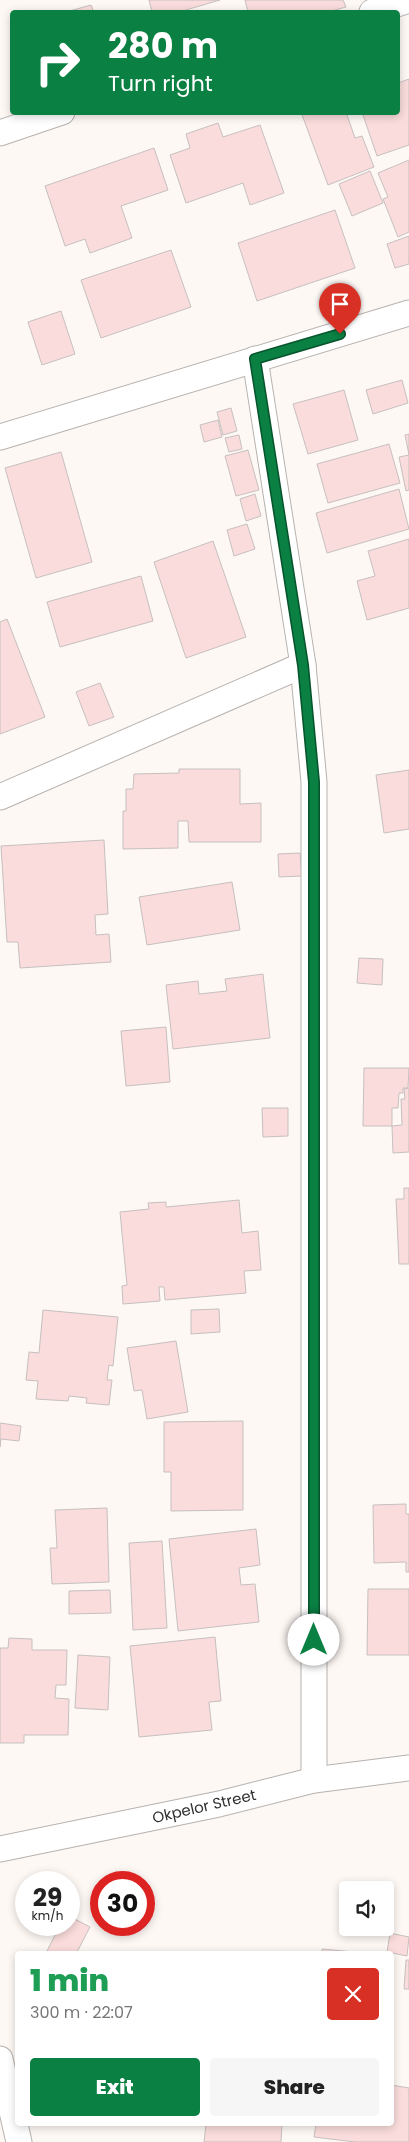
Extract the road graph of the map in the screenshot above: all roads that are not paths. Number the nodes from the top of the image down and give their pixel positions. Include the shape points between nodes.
1 (409, 0) edge
2 (378, 10) edge
3 (53, 115) edge
4 (0, 132) edge
5 (409, 314) edge
6 (255, 359) junction
7 (0, 438) edge
8 (303, 665) junction
9 (0, 797) edge
10 (409, 1768) edge
11 (314, 1780) junction
12 (0, 1849) edge
13 (0, 2059) edge
14 (15, 2125) edge
15 (15, 2126) edge
16 (19, 2142) edge

1 - 2 street
3 - 4 street
5 - 6 street
6 - 7 street
6 - 8 street
8 - 9 street
8 - 11 street via 314,782
10 - 11 street, Okpelor Street
11 - 12 street, Okpelor Street via 219,1804
13 - 14 street
15 - 16 street

